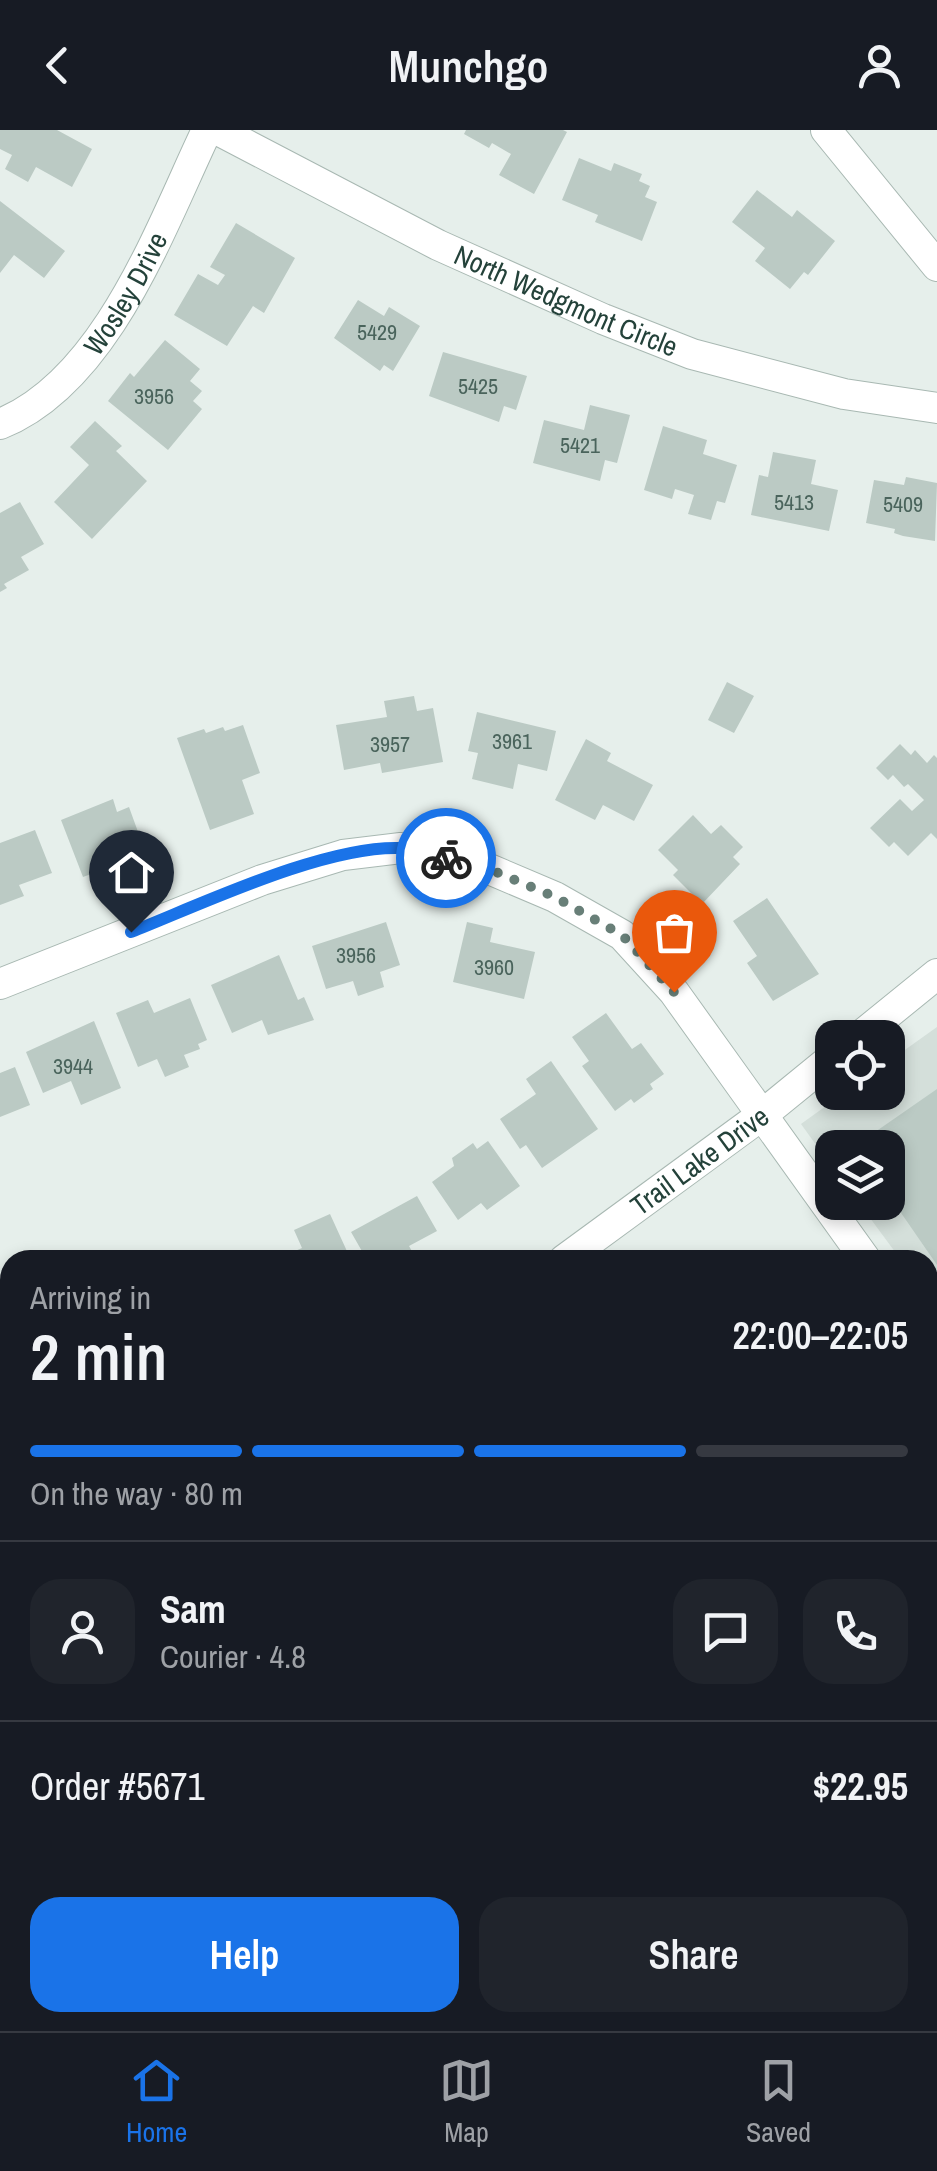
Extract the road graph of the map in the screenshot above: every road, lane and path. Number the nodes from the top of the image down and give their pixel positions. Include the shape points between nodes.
1 (208, 130) edge
2 (218, 130) edge
3 (826, 130) edge
4 (937, 266) edge
5 (937, 408) edge
6 (0, 424) edge
7 (937, 974) edge
8 (0, 984) edge
9 (880, 1020) edge
10 (815, 1072) edge
11 (762, 1114) junction
12 (578, 1250) edge
13 (859, 1250) edge

1 - 6 street, Wosley Drive via 139,272 96,343 56,388
2 - 5 street, North Wedgmont Circle via 438,245 692,354 844,394
3 - 4 street
7 - 9 street
8 - 11 street via 262,880 344,855 401,848 482,866 622,935 674,992
10 - 11 street, Trail Lake Drive
11 - 12 street, Trail Lake Drive
11 - 13 street

